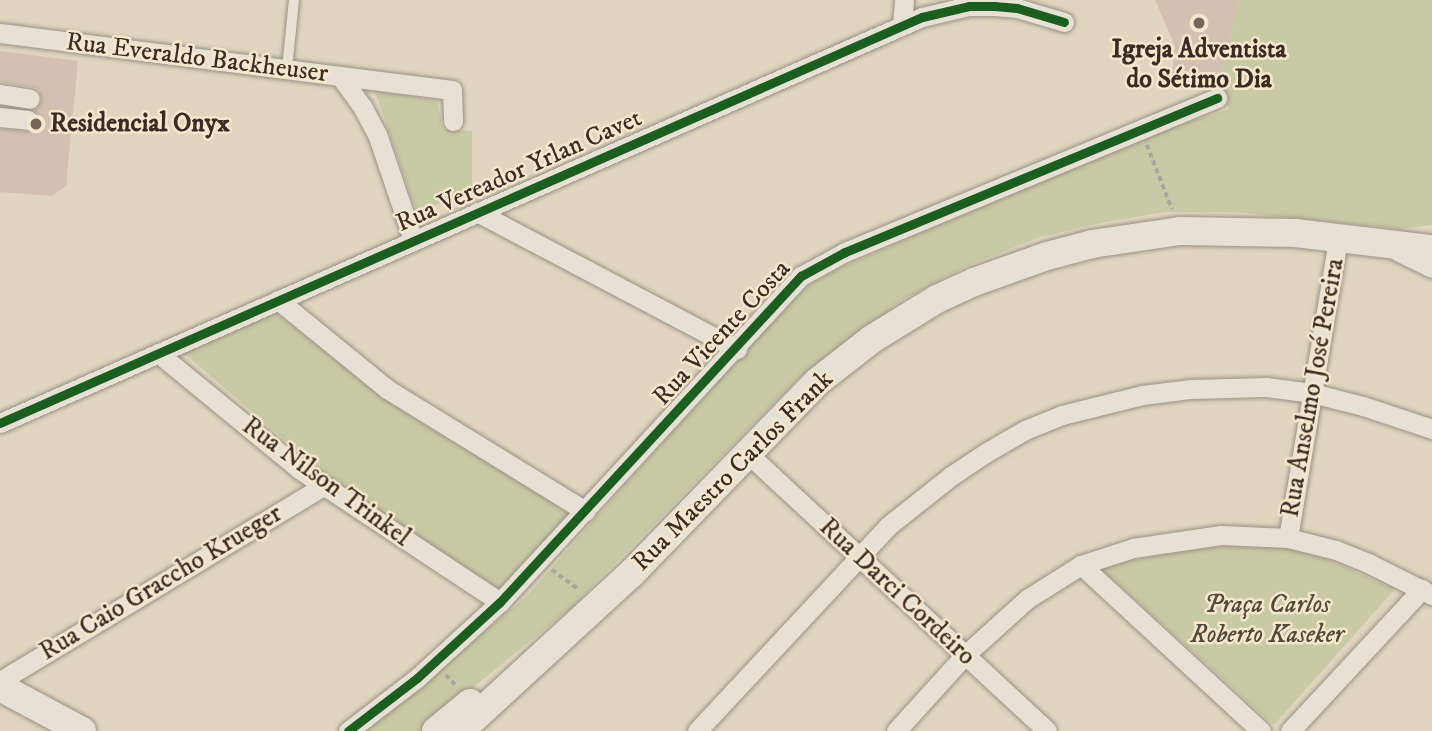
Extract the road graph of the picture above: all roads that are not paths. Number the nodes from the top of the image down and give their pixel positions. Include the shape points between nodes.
1 (294, 0) edge
2 (904, 0) edge
3 (1063, 22) dead end
4 (902, 24) junction
5 (0, 33) edge
6 (287, 69) junction
7 (340, 76) junction
8 (0, 94) edge
9 (1217, 98) dead end
10 (30, 99) dead end
11 (0, 117) edge
12 (28, 120) dead end
13 (453, 121) dead end
14 (477, 212) junction
15 (1338, 238) junction
16 (413, 240) junction
17 (1431, 253) edge
18 (278, 300) junction
19 (737, 349) junction
20 (158, 353) junction
21 (1312, 393) junction
22 (0, 423) edge
23 (1432, 429) edge
24 (747, 452) junction
25 (323, 486) junction
26 (585, 511) junction
27 (1287, 538) junction
28 (859, 557) junction
29 (1081, 565) junction
30 (1427, 592) edge
31 (500, 602) junction
32 (964, 654) junction
33 (536, 659) junction
34 (0, 681) edge
35 (0, 687) edge
36 (66, 727) edge
37 (348, 731) edge
38 (436, 731) edge
39 (460, 731) edge
40 (696, 731) edge
41 (896, 731) edge
42 (1047, 731) edge
43 (1261, 731) edge
44 (1290, 731) edge

1 - 6 lane
2 - 4 street
3 - 4 street, Rua Vereador Yrlan Cavet via 994,6 941,11
4 - 14 street, Rua Vereador Yrlan Cavet
5 - 6 street, Rua Everaldo Backheuser
6 - 7 street, Rua Everaldo Backheuser
7 - 13 street via 452,90
7 - 16 street, Rua Everaldo Backheuser via 377,134
8 - 10 street
9 - 19 street, Rua Vicente Costa via 820,264 787,289
11 - 12 street
14 - 16 street, Rua Vereador Yrlan Cavet
14 - 19 street
15 - 17 main road, Rua Maestro Carlos Frank
15 - 21 street, Rua Anselmo José Pereira
15 - 24 main road, Rua Maestro Carlos Frank via 1251,230 1180,230 1140,235 1009,268 937,299 872,339 836,366
16 - 18 street, Rua Vereador Yrlan Cavet
18 - 20 street, Rua Vereador Yrlan Cavet
18 - 26 street via 396,395
19 - 26 street, Rua Vicente Costa
20 - 22 street, Rua Vereador Yrlan Cavet
20 - 25 street, Rua Nilson Trinkel
21 - 23 street
21 - 27 street, Rua Anselmo José Pereira
21 - 28 street via 1254,387 1190,389 1142,395 1062,415 1025,430 951,476 888,526
24 - 28 street, Rua Darci Cordeiro
24 - 33 main road, Rua Maestro Carlos Frank via 599,604
25 - 31 street, Rua Nilson Trinkel
25 - 34 street, Rua Caio Graccho Krueger
26 - 31 street, Rua Vicente Costa
27 - 29 street via 1250,534 1191,537 1133,548
27 - 30 street via 1347,554
28 - 32 street, Rua Darci Cordeiro
28 - 40 street
29 - 32 street via 1027,599
29 - 43 street
30 - 44 street
31 - 37 street, Rua Vicente Costa via 435,663
32 - 41 street
32 - 42 street, Rua Darci Cordeiro
33 - 38 main road, Rua Maestro Carlos Frank
33 - 39 main road, Rua Maestro Carlos Frank
35 - 36 main road

